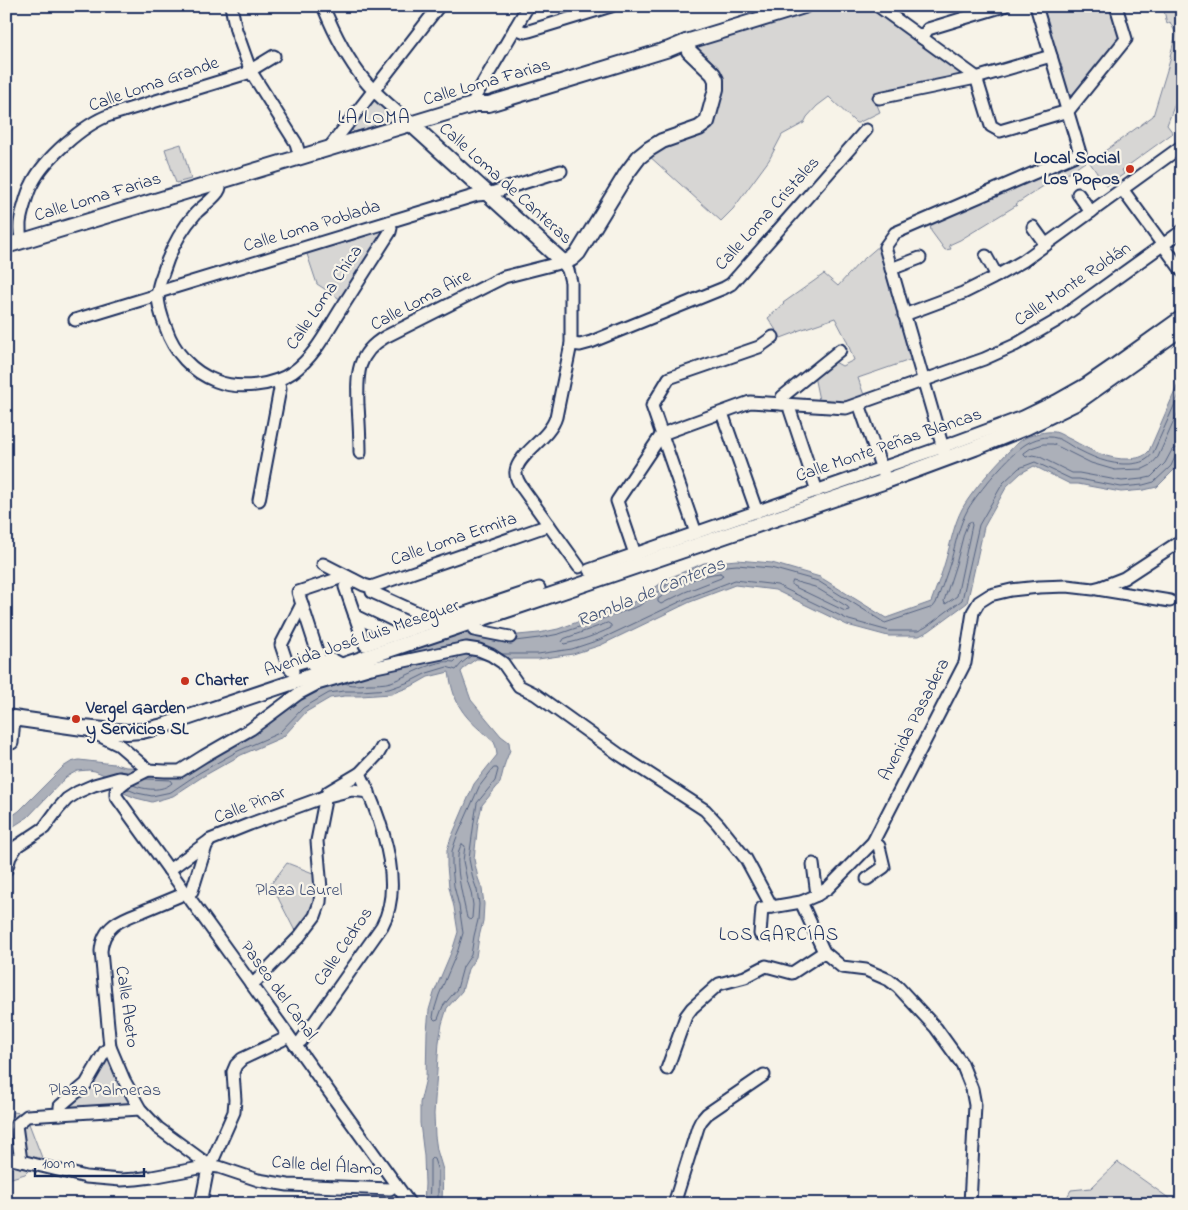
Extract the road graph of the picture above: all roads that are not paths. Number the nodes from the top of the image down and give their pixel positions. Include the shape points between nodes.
1 (231, 6) edge
2 (323, 6) edge
3 (439, 6) edge
4 (528, 6) edge
5 (611, 6) edge
6 (804, 6) edge
7 (878, 6) edge
8 (1004, 6) edge
9 (1036, 6) edge
10 (1116, 6) edge
11 (515, 28) junction
12 (922, 38) junction
13 (686, 42) junction
14 (274, 56) dead end
15 (1051, 56) junction
16 (251, 71) junction
17 (976, 78) junction
18 (374, 90) junction
19 (879, 98) dead end
20 (476, 104) junction
21 (1068, 111) junction
22 (411, 124) junction
23 (346, 127) junction
24 (866, 130) dead end
25 (358, 140) junction
26 (1182, 146) edge
27 (329, 148) junction
28 (300, 157) junction
29 (561, 171) dead end
30 (219, 182) junction
31 (1122, 189) junction
32 (488, 194) junction
33 (1078, 194) dead end
34 (1091, 212) junction
35 (389, 222) junction
36 (1033, 227) dead end
37 (1182, 231) edge
38 (22, 241) junction
39 (1046, 245) junction
40 (1163, 245) junction
41 (6, 246) edge
42 (986, 256) dead end
43 (920, 258) dead end
44 (563, 262) junction
45 (891, 269) junction
46 (1182, 271) edge
47 (997, 276) junction
48 (158, 294) junction
49 (904, 315) junction
50 (1182, 316) edge
51 (74, 320) dead end
52 (1182, 328) edge
53 (773, 337) dead end
54 (571, 344) junction
55 (840, 350) dead end
56 (278, 380) junction
57 (923, 381) junction
58 (859, 404) junction
59 (786, 405) junction
60 (722, 412) junction
61 (662, 434) junction
62 (360, 453) dead end
63 (944, 453) junction
64 (883, 475) junction
65 (817, 491) junction
66 (259, 500) dead end
67 (757, 512) junction
68 (549, 525) junction
69 (696, 533) junction
70 (1182, 540) edge
71 (636, 554) junction
72 (323, 564) dead end
73 (586, 573) junction
74 (350, 578) junction
75 (371, 587) junction
76 (539, 588) dead end
77 (1093, 589) junction
78 (1170, 601) dead end
79 (302, 604) junction
80 (355, 616) junction
81 (472, 621) junction
82 (440, 624) junction
83 (394, 635) junction
84 (510, 637) dead end
85 (343, 665) junction
86 (291, 669) junction
87 (10, 718) edge
88 (83, 728) junction
89 (6, 742) edge
90 (382, 748) dead end
91 (148, 770) junction
92 (360, 773) junction
93 (126, 781) junction
94 (369, 792) junction
95 (324, 797) junction
96 (302, 805) junction
97 (210, 840) junction
98 (873, 842) junction
99 (813, 864) dead end
100 (6, 870) edge
101 (169, 870) junction
102 (867, 879) dead end
103 (186, 893) junction
104 (817, 895) junction
105 (801, 902) junction
106 (772, 906) junction
107 (760, 934) dead end
108 (824, 952) junction
109 (251, 984) junction
110 (292, 1040) junction
111 (110, 1047) junction
112 (667, 1069) dead end
113 (764, 1075) dead end
114 (140, 1109) junction
115 (60, 1114) junction
116 (6, 1159) edge
117 (21, 1160) junction
118 (210, 1166) junction
119 (396, 1185) junction
120 (201, 1204) edge
121 (410, 1204) edge
122 (674, 1204) edge
123 (970, 1204) edge

1 - 16 street
2 - 18 street, Calle Loma de Canteras via 347,55
3 - 18 street
4 - 11 street
5 - 11 street via 529,32
6 - 13 main road, Calle Loma Farias
7 - 12 street
8 - 12 street via 928,29
9 - 15 street
10 - 21 street via 1126,39
11 - 20 street via 476,95
12 - 17 street
13 - 20 main road, Calle Loma Farias via 489,104
13 - 44 main road via 689,51 716,80 707,122 700,128 662,141 640,157 626,173 578,253
14 - 16 street, Calle Loma Grande
15 - 17 street
15 - 21 street
16 - 28 street via 296,143
16 - 38 street, Calle Loma Grande via 110,115 84,128 59,150 32,184 20,223
17 - 19 street
17 - 21 street via 991,126 1000,132
18 - 22 street, Calle Loma de Canteras
18 - 23 street
20 - 22 main road, Calle Loma Farias
21 - 45 street via 1080,153 895,234 885,247
22 - 25 main road, Calle Loma Farias
22 - 32 main road, Calle Loma de Canteras
23 - 25 street via 343,135 346,139
23 - 27 street
24 - 54 street, Calle Loma Cristales via 731,284 591,342
25 - 27 main road, Calle Loma Farias
26 - 31 street
27 - 28 main road, Calle Loma Farias
28 - 30 main road, Calle Loma Farias
29 - 32 street, Calle Loma Poblada
30 - 38 main road, Calle Loma Farias
30 - 48 street, Calle Loma Chica via 219,190 188,222 176,242 165,266
31 - 34 street
31 - 40 street
32 - 35 street, Calle Loma Poblada
32 - 44 main road, Calle Loma de Canteras
33 - 34 street
34 - 39 street
35 - 48 street, Calle Loma Poblada
35 - 56 street, Calle Loma Chica via 390,232 318,346 294,372
36 - 39 street
37 - 40 street, Calle Monte Roldán
38 - 41 main road, Calle Loma Farias
39 - 47 street
40 - 46 street
40 - 57 street, Calle Monte Roldán via 1078,307 1030,337 984,359
42 - 47 street
43 - 45 street
44 - 54 street, Calle Loma de Canteras via 571,282
44 - 62 street, Calle Loma Aire via 504,278 374,344 362,360 358,374
45 - 49 street
47 - 49 street via 963,293
48 - 51 street, Calle Loma Poblada
48 - 56 street, Calle Loma Chica via 172,341 196,370 219,382 234,385
49 - 57 street
50 - 63 street, Calle Monte Peñas Blancas via 1056,402
52 - 63 main road, Calle Monte Peñas Blancas via 1076,403 1052,416 1020,430
53 - 61 street via 759,347 668,378 652,406
54 - 68 street, Calle Loma de Canteras via 555,423 516,469 519,484
55 - 59 street via 782,397
56 - 66 street via 280,389
57 - 58 street, Calle Monte Roldán
57 - 63 street
58 - 59 street, Calle Monte Roldán via 846,408
58 - 64 street
59 - 60 street, Calle Monte Roldán via 750,402
59 - 65 street
60 - 61 street, Calle Monte Roldán
60 - 67 street
61 - 69 street
61 - 71 street via 617,501
63 - 64 main road, Calle Monte Peñas Blancas
64 - 65 street, Calle Monte Peñas Blancas
64 - 73 main road, Calle Monte Peñas Blancas
65 - 67 street, Calle Monte Peñas Blancas
67 - 69 street, Calle Monte Peñas Blancas
68 - 73 street, Calle Loma de Canteras
68 - 75 street, Calle Loma Ermita
69 - 71 street, Calle Monte Peñas Blancas
70 - 77 street, Avenida Pasadera via 1124,578
71 - 73 street, Calle Monte Peñas Blancas
72 - 74 street
73 - 81 main road, Avenida José Luis Meseguer via 575,587
74 - 75 street
74 - 79 street via 298,592
74 - 80 street via 345,587
75 - 82 street via 372,592
76 - 82 street
77 - 78 street
77 - 98 street, Avenida Pasadera via 1067,586 1010,590 979,602 973,612 965,663
79 - 86 street via 281,645
79 - 86 street via 319,657
80 - 83 street
80 - 83 street via 364,645
81 - 82 main road, Avenida José Luis Meseguer
81 - 84 street via 474,630
82 - 83 street
82 - 85 main road, Avenida José Luis Meseguer
85 - 86 street via 332,659
85 - 88 main road, Avenida José Luis Meseguer via 151,730 133,732
87 - 88 main road, Avenida José Luis Meseguer
87 - 89 street via 12,743
88 - 91 street via 119,745
90 - 92 street, Calle Pinar
91 - 93 street
91 - 106 street via 180,771 251,729 316,684 371,668 474,649 503,663 519,686 705,810 746,859
92 - 94 street, Calle Cedros
92 - 96 street, Calle Pinar
93 - 100 street via 119,778 72,796 44,828 17,846
93 - 101 street, Paseo del Canal via 115,794
94 - 95 street, Calle Pinar via 352,790
94 - 110 street, Calle Cedros via 390,864 392,889 389,912 301,1041
95 - 96 street, Calle Pinar
95 - 109 street via 317,841 321,895 315,916 299,937
96 - 97 street, Calle Pinar
97 - 101 street, Calle Pinar
97 - 103 street, Calle Pinar via 192,891
98 - 102 street via 878,846 884,867
98 - 104 street, Avenida Pasadera
99 - 104 street
101 - 103 street, Paseo del Canal
103 - 109 street, Paseo del Canal
103 - 111 street, Calle Abeto via 118,922 102,940
104 - 105 street, Avenida Pasadera
105 - 106 street, Avenida Pasadera
105 - 108 street
106 - 107 street via 762,908
108 - 112 street via 792,973 766,966 745,977 719,984 686,1016
108 - 123 street via 842,967 872,972 898,987 936,1028 962,1064 975,1105
109 - 110 street, Paseo del Canal
110 - 118 street, Calle Cedros via 282,1040 242,1058 236,1065 233,1072 234,1112
110 - 119 street, Paseo del Canal
111 - 114 street, Calle Abeto
111 - 115 street via 86,1084 60,1106
113 - 122 street via 701,1120
114 - 115 street
114 - 118 street, Calle Abeto via 158,1128
115 - 117 street via 27,1116 16,1125
116 - 117 street, Calle del Álamo
117 - 118 street, Calle del Álamo via 86,1178 121,1180
118 - 119 street, Calle del Álamo via 288,1185 390,1189
118 - 120 street
119 - 121 street, Paseo del Canal

